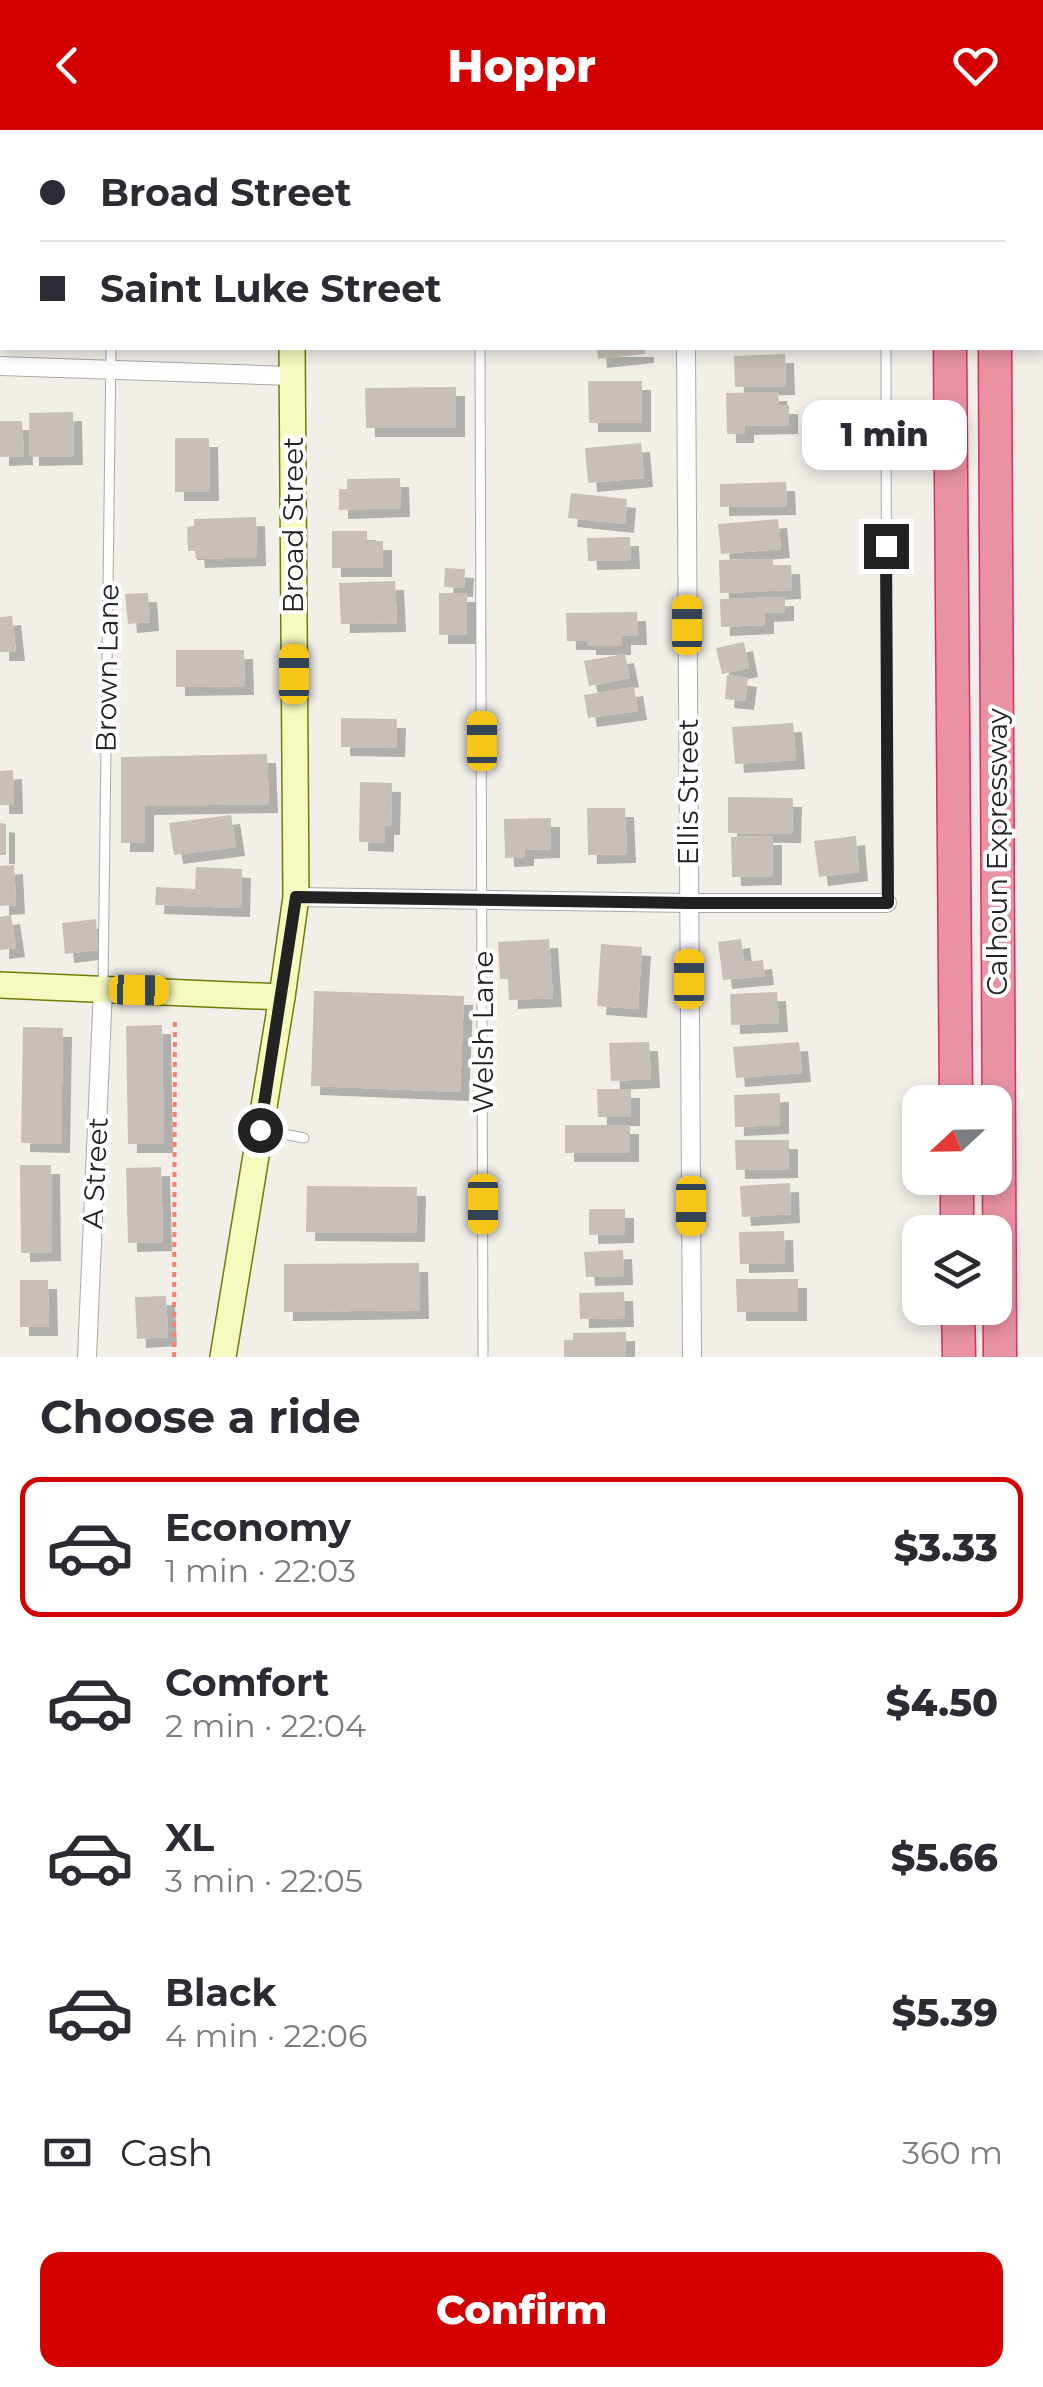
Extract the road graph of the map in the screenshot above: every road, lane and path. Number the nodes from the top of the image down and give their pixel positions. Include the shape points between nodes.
1 (111, 350) edge
2 (292, 350) edge
3 (480, 350) edge
4 (686, 350) edge
5 (886, 350) edge
6 (949, 350) edge
7 (994, 350) edge
8 (1007, 350) edge
9 (0, 366) edge
10 (111, 370) junction
11 (292, 376) junction
12 (995, 452) junction
13 (296, 897) junction
14 (483, 898) junction
15 (689, 903) junction
16 (888, 903) joint
17 (0, 985) edge
18 (103, 989) junction
19 (176, 990) junction
20 (282, 996) junction
21 (956, 1085) edge
22 (260, 1130) junction
23 (304, 1138) dead end
24 (958, 1325) edge
25 (87, 1357) edge
26 (174, 1357) edge
27 (224, 1357) edge
28 (482, 1357) edge
29 (692, 1357) edge
30 (959, 1357) edge
31 (1000, 1357) edge

1 - 10 lane, Brown Lane
2 - 11 main road, Broad Street
3 - 14 lane, Welsh Lane
4 - 15 street, Ellis Street
5 - 16 lane
6 - 21 highway, Calhoun Expressway
7 - 12 highway, Calhoun Expressway
8 - 12 highway
9 - 10 street
10 - 11 street
10 - 18 lane, Brown Lane
11 - 13 main road, Broad Street
12 - 31 highway, Calhoun Expressway
13 - 14 street
13 - 20 main road, Broad Street
14 - 15 street
14 - 28 lane, Welsh Lane
15 - 16 street
15 - 29 street, Ellis Street
17 - 18 main road
18 - 19 main road
18 - 25 street, A Street
19 - 20 main road
19 - 26 path
20 - 22 main road, Broad Street
22 - 23 lane
22 - 27 main road, Broad Street
24 - 30 highway

